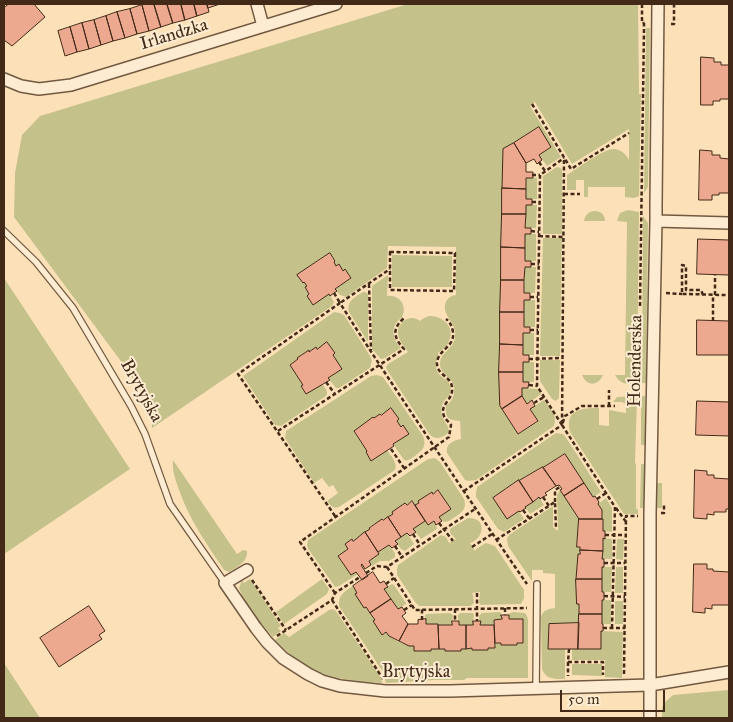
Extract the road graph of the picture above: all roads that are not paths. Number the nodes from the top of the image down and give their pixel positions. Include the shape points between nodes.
1 (257, 4) edge
2 (336, 4) edge
3 (658, 4) edge
4 (263, 26) junction
5 (4, 79) edge
6 (656, 221) junction
7 (729, 222) edge
8 (4, 231) edge
9 (244, 572) road end
10 (225, 584) junction
11 (537, 584) dead end
12 (729, 672) edge
13 (650, 685) junction
14 (536, 688) junction
15 (650, 718) edge

1 - 4 street
2 - 4 street, Irlandzka
3 - 6 street, Holenderska
4 - 5 street, Irlandzka via 71,85 39,89
6 - 7 street
6 - 13 street, Holenderska
8 - 10 lane, Brytyjska via 36,262 73,308 145,434 170,504
9 - 10 street
10 - 14 street, Brytyjska via 267,642 296,667 322,681 385,691
11 - 14 lane
12 - 13 street, Brytyjska
13 - 14 street, Brytyjska
13 - 15 street, Holenderska

